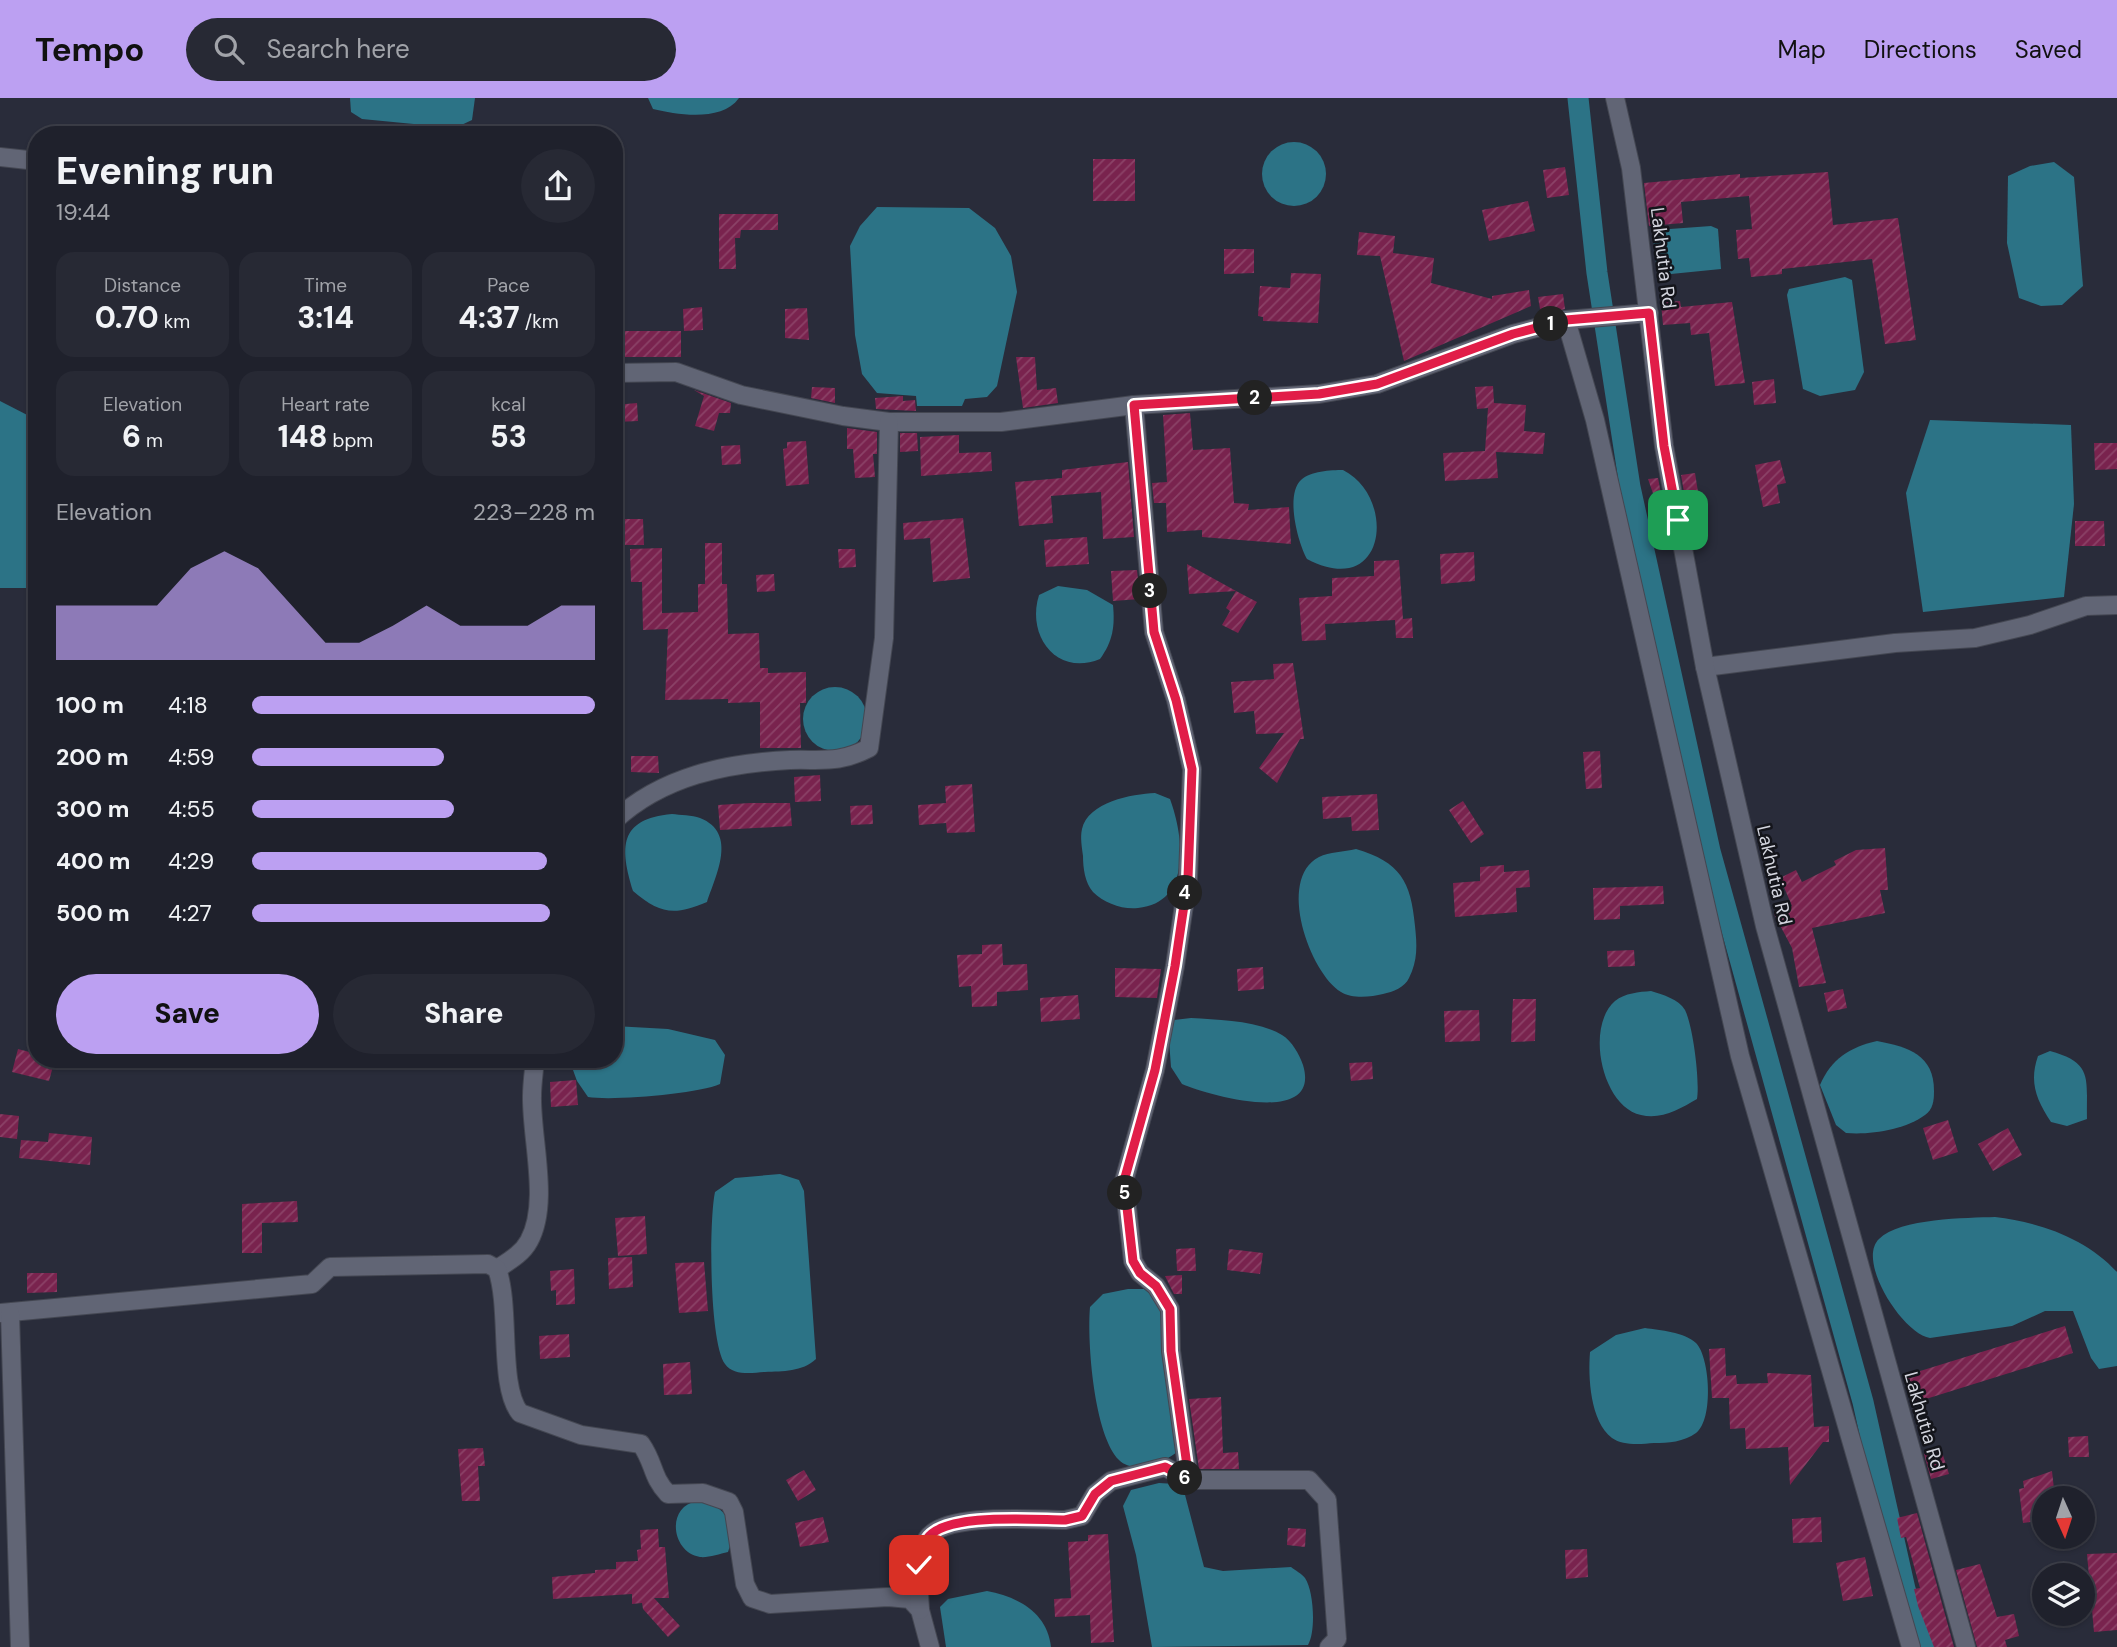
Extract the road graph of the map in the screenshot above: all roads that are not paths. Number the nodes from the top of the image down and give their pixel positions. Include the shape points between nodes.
1 (1615, 98) edge
2 (0, 157) edge
3 (28, 160) edge
4 (1649, 313) junction
5 (1566, 320) junction
6 (623, 373) edge
7 (1134, 405) junction
8 (889, 422) junction
9 (2117, 605) edge
10 (1705, 667) junction
11 (623, 813) edge
12 (535, 1068) edge
13 (497, 1269) junction
14 (5, 1313) edge
15 (1189, 1480) junction
16 (920, 1610) junction
17 (20, 1647) edge
18 (930, 1647) edge
19 (1329, 1647) edge
20 (1911, 1647) edge
21 (1966, 1647) edge

1 - 4 street, Lakhutia Rd via 1631,168
2 - 3 street
4 - 5 street
4 - 10 street, Lakhutia Rd via 1664,446
5 - 7 street via 1513,334 1377,384 1319,394
5 - 20 street via 1595,420 1740,1056
6 - 8 street via 677,372 741,395
7 - 8 street via 1001,422
7 - 15 street via 1154,632 1192,769 1188,878 1175,966 1155,1070 1124,1181 1133,1261 1170,1309 1171,1351
8 - 11 street via 884,638 869,748 846,760 747,763 684,778
9 - 10 street via 2086,606 1975,638 1895,643
10 - 21 street, Lakhutia Rd via 1765,926
12 - 13 street via 536,1219 530,1240
13 - 14 street via 488,1264 330,1267 312,1284
13 - 16 street via 503,1287 509,1384 520,1413 580,1435 641,1444 652,1460 655,1481 668,1494 703,1493 729,1502 745,1584 752,1598 770,1604 888,1597 910,1599
14 - 17 street
15 - 16 street via 1165,1467 1111,1481 1095,1494 1082,1516 960,1522 935,1531 927,1538 919,1565
15 - 19 street via 1309,1480 1327,1500 1337,1622 1337,1639
16 - 18 street

